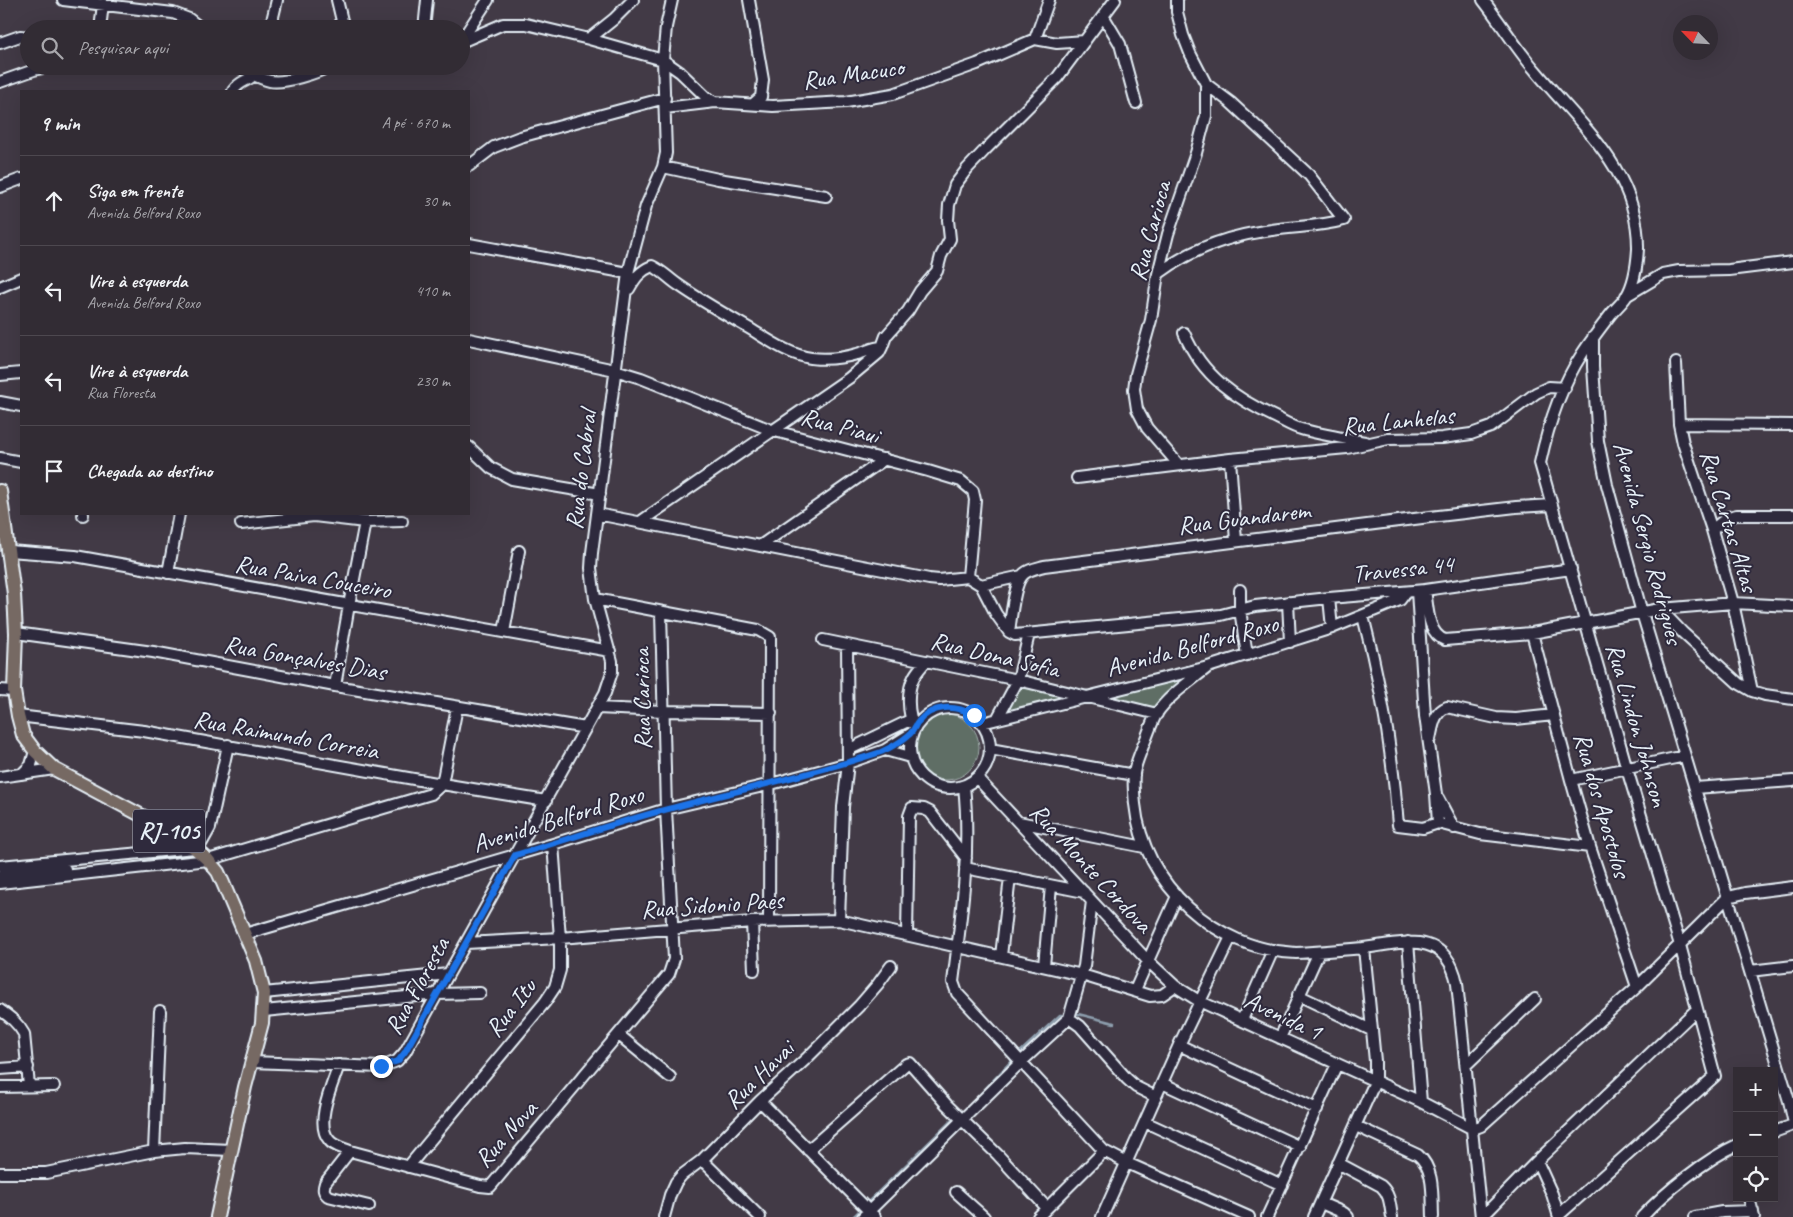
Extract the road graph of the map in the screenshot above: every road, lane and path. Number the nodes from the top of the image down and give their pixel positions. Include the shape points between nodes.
1 (63, 0) edge
2 (277, 0) edge
3 (337, 0) edge
4 (427, 0) edge
5 (488, 0) edge
6 (632, 0) edge
7 (672, 0) edge
8 (749, 0) edge
9 (1049, 0) edge
10 (1116, 0) edge
11 (1177, 0) edge
12 (1483, 0) edge
13 (103, 4) junction
14 (151, 5) edge
15 (1104, 17) junction
16 (101, 20) edge
17 (190, 20) edge
18 (272, 20) edge
19 (342, 20) edge
20 (425, 20) edge
21 (470, 27) edge
22 (20, 36) edge
23 (470, 38) edge
24 (589, 39) junction
25 (1035, 39) junction
26 (1085, 41) junction
27 (0, 43) edge
28 (663, 60) junction
29 (22, 75) edge
30 (251, 75) edge
31 (262, 75) edge
32 (310, 75) edge
33 (0, 82) edge
34 (1206, 84) junction
35 (234, 90) edge
36 (715, 102) junction
37 (665, 103) junction
38 (1136, 103) dead end
39 (753, 104) junction
40 (470, 165) edge
41 (663, 167) junction
42 (20, 178) edge
43 (0, 187) edge
44 (826, 196) dead end
45 (470, 244) edge
46 (1793, 262) edge
47 (628, 273) junction
48 (1158, 274) junction
49 (20, 278) edge
50 (0, 287) edge
51 (1626, 296) junction
52 (625, 298) junction
53 (1184, 333) dead end
54 (1593, 337) junction
55 (470, 339) edge
56 (882, 347) junction
57 (1676, 363) dead end
58 (615, 370) junction
59 (20, 373) edge
60 (0, 375) edge
61 (1565, 388) junction
62 (0, 402) edge
63 (20, 406) edge
64 (1679, 424) junction
65 (1793, 425) edge
66 (771, 430) junction
67 (1367, 442) junction
68 (470, 448) edge
69 (0, 458) edge
70 (1230, 459) junction
71 (885, 460) junction
72 (20, 462) edge
73 (1179, 465) junction
74 (1076, 478) dead end
75 (0, 491) edge
76 (600, 494) junction
77 (1552, 505) junction
78 (597, 514) junction
79 (179, 515) edge
80 (1793, 515) edge
81 (402, 521) dead end
82 (365, 522) junction
83 (640, 522) junction
84 (241, 524) dead end
85 (1712, 530) junction
86 (3, 536) edge
87 (1236, 541) junction
88 (760, 546) junction
89 (519, 551) dead end
90 (9, 552) junction
91 (1571, 569) junction
92 (168, 573) junction
93 (1022, 576) junction
94 (968, 577) junction
95 (981, 586) junction
96 (1240, 590) dead end
97 (1421, 591) junction
98 (1406, 592) junction
99 (1329, 598) junction
100 (595, 599) junction
101 (1288, 602) junction
102 (1733, 603) junction
103 (349, 605) junction
104 (1793, 606) edge
105 (1660, 609) junction
106 (1240, 610) junction
107 (661, 612) junction
108 (1642, 613) junction
109 (1362, 616) junction
110 (1586, 623) junction
111 (1332, 628) junction
112 (16, 632) junction
113 (504, 632) junction
114 (1009, 632) junction
115 (1532, 633) junction
116 (1028, 634) junction
117 (823, 640) dead end
118 (1290, 642) junction
119 (847, 645) junction
120 (610, 651) junction
121 (1247, 654) junction
122 (926, 661) junction
123 (1208, 667) junction
124 (612, 672) joint
125 (1018, 680) junction
126 (336, 686) junction
127 (0, 690) edge
128 (14, 691) junction
129 (1752, 691) junction
130 (1084, 697) junction
131 (1793, 699) edge
132 (458, 706) junction
133 (597, 708) junction
134 (663, 711) junction
135 (771, 712) junction
136 (1157, 714) junction
137 (1554, 715) junction
138 (18, 716) junction
139 (997, 719) junction
140 (982, 724) junction
141 (912, 726) junction
142 (586, 728) junction
143 (1429, 742) junction
144 (228, 745) junction
145 (990, 749) junction
146 (848, 750) junction
147 (884, 750) junction
148 (35, 751) junction
149 (1685, 756) junction
150 (910, 757) junction
151 (848, 763) junction
152 (54, 769) junction
153 (1627, 769) junction
154 (22, 774) junction
155 (1134, 775) junction
156 (0, 777) edge
157 (977, 778) junction
158 (1571, 780) junction
159 (1793, 781) edge
160 (442, 784) junction
161 (771, 784) junction
162 (964, 786) junction
163 (1695, 788) junction
164 (1436, 794) junction
165 (546, 801) junction
166 (666, 809) junction
167 (1019, 822) junction
168 (1438, 823) junction
169 (1454, 828) junction
170 (553, 844) junction
171 (1144, 847) junction
172 (1590, 847) junction
173 (195, 848) junction
174 (515, 855) junction
175 (208, 860) junction
176 (141, 863) dead end
177 (966, 863) junction
178 (0, 866) edge
179 (0, 876) edge
180 (1010, 877) junction
181 (0, 883) edge
182 (1051, 886) junction
183 (1793, 887) edge
184 (1084, 892) junction
185 (1177, 896) junction
186 (1728, 897) junction
187 (1092, 901) junction
188 (839, 920) junction
189 (752, 922) junction
190 (769, 922) junction
191 (673, 928) junction
192 (245, 934) junction
193 (907, 935) junction
194 (1232, 937) junction
195 (560, 938) junction
196 (1408, 942) junction
197 (466, 943) junction
198 (1680, 945) junction
199 (957, 947) junction
200 (1364, 948) junction
201 (1273, 950) junction
202 (1319, 952) junction
203 (1001, 956) junction
204 (1147, 960) junction
205 (673, 964) joint
206 (891, 966) dead end
207 (1044, 966) junction
208 (1793, 966) edge
209 (754, 970) dead end
210 (1750, 971) junction
211 (448, 974) junction
212 (1082, 975) junction
213 (1175, 986) junction
214 (1637, 987) junction
215 (1134, 990) junction
216 (264, 993) junction
217 (480, 993) dead end
218 (438, 994) junction
219 (1298, 995) junction
220 (1535, 999) dead end
221 (1199, 1001) junction
222 (1697, 1009) junction
223 (0, 1010) edge
224 (160, 1011) dead end
225 (264, 1011) junction
226 (1070, 1015) junction
227 (1242, 1020) junction
228 (1371, 1030) junction
229 (619, 1035) junction
230 (1280, 1038) junction
231 (1179, 1045) junction
232 (1019, 1059) junction
233 (252, 1062) junction
234 (1337, 1064) junction
235 (339, 1065) junction
236 (1466, 1065) junction
237 (28, 1067) junction
238 (0, 1069) edge
239 (670, 1077) dead end
240 (1375, 1082) junction
241 (1162, 1083) junction
242 (29, 1086) junction
243 (54, 1086) dead end
244 (0, 1087) edge
245 (1156, 1097) junction
246 (760, 1101) junction
247 (1421, 1102) junction
248 (1317, 1109) junction
249 (958, 1116) junction
250 (1793, 1119) edge
251 (1145, 1122) junction
252 (1793, 1125) edge
253 (1356, 1126) junction
254 (1472, 1129) junction
255 (1778, 1131) edge
256 (1300, 1147) junction
257 (1733, 1149) edge
258 (231, 1150) junction
259 (808, 1150) junction
260 (154, 1151) junction
261 (350, 1151) junction
262 (1104, 1151) junction
263 (702, 1160) junction
264 (1537, 1161) junction
265 (1127, 1163) junction
266 (1338, 1164) junction
267 (408, 1167) junction
268 (0, 1173) edge
269 (1282, 1185) junction
270 (956, 1192) dead end
271 (1321, 1202) junction
272 (369, 1206) dead end
273 (1047, 1208) junction
274 (867, 1212) edge
275 (1753, 1214) edge
276 (1647, 1215) edge
277 (1559, 1216) edge
278 (217, 1217) edge
279 (664, 1217) edge
280 (760, 1217) edge
281 (984, 1217) edge
282 (1038, 1217) edge
283 (1102, 1217) edge
284 (1249, 1217) edge
285 (1267, 1217) edge
286 (1314, 1217) edge
287 (1348, 1217) edge
288 (1392, 1217) edge
289 (1433, 1217) edge
290 (1482, 1217) edge
291 (1695, 1217) edge

1 - 13 street
2 - 18 street
3 - 19 street
4 - 20 street
5 - 21 street
6 - 24 street
7 - 28 street, Rua do Cabral
8 - 39 street via 763,80 761,97
9 - 25 street
10 - 15 street
11 - 34 street, Rua Carioca via 1183,35
12 - 51 street via 1521,54 1600,146 1630,196 1637,228 1638,262
13 - 14 street
13 - 16 street
14 - 17 street
15 - 26 street
15 - 38 street via 1120,44
22 - 27 street
23 - 24 street via 494,27 526,24
24 - 28 street
25 - 26 street, Rua Macuco
25 - 39 street, Rua Macuco via 893,94 846,102
26 - 56 street via 1057,78 979,156 955,185 949,205 950,238 937,272 886,336
28 - 36 street
28 - 37 street, Rua do Cabral
29 - 33 street
30 - 35 street
31 - 32 street via 272,82 280,82
34 - 48 street, Rua Carioca via 1202,136 1168,234
34 - 48 street via 1309,175 1344,220 1316,227 1272,230 1230,238 1202,248
36 - 37 street, Rua Macuco
36 - 39 street, Rua Macuco
37 - 40 street, Rua Macuco via 520,137 494,147
37 - 41 street, Rua do Cabral via 667,142
41 - 44 street
41 - 47 street, Rua do Cabral via 646,206
42 - 43 street
45 - 47 street
46 - 51 street via 1663,274
47 - 52 street, Rua do Cabral
48 - 73 street, Rua Carioca via 1151,320 1134,389 1137,409 1146,428
49 - 50 street
51 - 54 street
52 - 56 street via 635,278 652,266 689,293 796,354 810,358 838,358
52 - 58 street, Rua do Cabral
53 - 67 street via 1207,372 1241,399 1300,428
54 - 61 street
54 - 108 street, Avenida Sergio Rodrigues via 1602,465
55 - 58 street, Rua Piaui
56 - 66 street via 849,378
57 - 64 street, Rua Cartas Altas
58 - 66 street, Rua Piaui
58 - 76 street, Rua do Cabral
59 - 60 street
61 - 67 street, Rua Lanhelas via 1549,387 1536,393 1490,427 1471,434
61 - 77 street, Rua Lindon Johnson via 1546,437 1540,463
62 - 63 street
64 - 65 street
64 - 85 street, Rua Cartas Altas
66 - 71 street, Rua Piaui
66 - 83 street
67 - 70 street, Rua Lanhelas via 1347,448
68 - 76 street via 491,468 512,479
69 - 72 street
70 - 73 street, Rua Lanhelas
70 - 87 street
71 - 88 street
71 - 94 street, Rua Piaui via 961,482 972,491 975,500
73 - 74 street, Rua Lanhelas
75 - 86 main road, RJ-105
76 - 78 street, Rua do Cabral
77 - 87 street, Rua Guandarem
77 - 91 street, Rua Lindon Johnson
78 - 83 street
78 - 100 street, Rua do Cabral via 591,568
79 - 92 street
80 - 85 street via 1737,515 1728,517
81 - 82 street
82 - 84 street via 314,516
82 - 103 street
83 - 88 street
85 - 102 street, Rua Cartas Altas
86 - 90 main road, RJ-105
87 - 93 street, Rua Guandarem via 1059,563 1037,568
88 - 94 street via 929,579
89 - 113 street
90 - 92 street, Rua Paiva Couceiro via 75,556
90 - 112 main road, RJ-105
91 - 97 street, Travessa 44
91 - 110 street, Rua Lindon Johnson
92 - 103 street, Rua Paiva Couceiro
93 - 95 street
93 - 114 street via 1016,590
94 - 95 street
95 - 114 street
96 - 106 street
97 - 98 street, Travessa 44
97 - 115 street via 1435,635 1444,640
97 - 143 street via 1425,716
98 - 99 street, Travessa 44
98 - 109 street, Avenida Belford Roxo via 1400,600
99 - 101 street, Travessa 44
99 - 111 street
100 - 107 street
100 - 120 street, Rua do Cabral
101 - 106 street, Travessa 44
101 - 118 street
102 - 104 street
102 - 105 street
102 - 129 street, Rua Cartas Altas
103 - 113 street, Rua Paiva Couceiro
103 - 126 street
105 - 108 street
105 - 129 street via 1724,671
106 - 116 street, Travessa 44 via 1221,615
106 - 121 street
107 - 134 street, Rua Carioca
107 - 135 street via 768,634 771,638
108 - 110 street
108 - 149 street, Avenida Sergio Rodrigues
109 - 111 street, Avenida Belford Roxo
109 - 168 street via 1384,706 1398,825 1423,828
110 - 115 street
110 - 153 street, Rua Lindon Johnson
111 - 118 street, Avenida Belford Roxo
112 - 126 street, Rua Gonçalves Dias via 153,652
112 - 128 main road, RJ-105
113 - 120 street, Rua Paiva Couceiro
114 - 116 street
115 - 137 street, Rua dos Apostolos
116 - 125 street
117 - 119 street, Rua Dona Sofia
118 - 121 street, Avenida Belford Roxo
119 - 122 street, Rua Dona Sofia
119 - 146 street
120 - 124 street, Rua do Cabral
121 - 123 street, Avenida Belford Roxo
122 - 125 street, Rua Dona Sofia
122 - 141 street via 913,678 910,689
123 - 130 street, Avenida Belford Roxo
123 - 136 street
124 - 133 street, Rua Floresta
125 - 130 street, Rua Dona Sofia
125 - 139 street
126 - 132 street, Rua Gonçalves Dias
127 - 128 street
128 - 138 main road, RJ-105
129 - 131 street
130 - 136 street, Rua Dona Sofia
130 - 139 street, Avenida Belford Roxo
132 - 142 street, Rua Gonçalves Dias
132 - 160 street
133 - 134 street
133 - 142 street, Rua Floresta
134 - 135 street
134 - 166 street, Rua Carioca
135 - 161 street
136 - 155 street
137 - 143 street via 1496,718 1447,707 1437,714
137 - 158 street, Rua dos Apostolos
138 - 144 street, Rua Raimundo Correia
138 - 148 main road, RJ-105 via 24,735
139 - 140 street, Avenida Belford Roxo
140 - 141 street, Avenida Belford Roxo via 974,715 951,707 929,713
140 - 145 street
141 - 146 street
141 - 147 street, Avenida Belford Roxo
141 - 150 street
142 - 165 street, Rua Floresta
143 - 164 street
144 - 160 street, Rua Raimundo Correia
144 - 173 street via 210,828 202,844
145 - 155 street
145 - 157 street via 984,770
146 - 151 street
147 - 150 street
147 - 151 street, Avenida Belford Roxo
148 - 152 main road, RJ-105
148 - 154 street via 31,765
149 - 153 street
149 - 163 street, Avenida Sergio Rodrigues
150 - 162 street via 915,768 931,784 953,789
151 - 161 street, Avenida Belford Roxo
151 - 188 street
152 - 154 street
152 - 173 main road, RJ-105
153 - 158 street
153 - 198 street, Rua Lindon Johnson
154 - 156 street
155 - 171 street via 1136,810
157 - 162 street
157 - 167 street, Rua Monte Cordova
158 - 172 street, Rua dos Apostolos
159 - 163 street
160 - 165 street, Rua Raimundo Correia
160 - 175 street via 420,798
161 - 166 street, Avenida Belford Roxo
161 - 190 street
162 - 177 street
163 - 186 street, Avenida Sergio Rodrigues
164 - 168 street
164 - 169 street
165 - 174 street, Rua Floresta
166 - 170 street, Avenida Belford Roxo
166 - 191 street, Rua Carioca
167 - 171 street
167 - 184 street, Rua Monte Cordova
168 - 169 street
169 - 172 street
170 - 174 street, Avenida Belford Roxo
170 - 195 street, Rua Itu
171 - 185 street
172 - 214 street, Rua dos Apostolos
173 - 175 main road, RJ-105
173 - 178 street
174 - 192 street, Avenida Belford Roxo
174 - 197 street, Rua Floresta
175 - 181 street
175 - 192 main road, RJ-105 via 220,877
176 - 179 street
177 - 180 street
177 - 193 street via 930,812 912,808 908,816
177 - 199 street
180 - 182 street
180 - 203 street
182 - 184 street
182 - 207 street
183 - 186 street
184 - 187 street, Rua Monte Cordova
185 - 194 street via 1203,921
185 - 204 street
186 - 198 street
186 - 210 street, Avenida Sergio Rodrigues
187 - 204 street, Rua Monte Cordova
187 - 212 street
188 - 190 street, Rua Sidonio Paes
188 - 193 street, Rua Sidonio Paes
189 - 190 street, Rua Sidonio Paes
189 - 191 street, Rua Sidonio Paes
189 - 209 street
191 - 195 street, Rua Sidonio Paes
191 - 205 street, Rua Carioca
192 - 216 main road, RJ-105 via 260,972
193 - 199 street, Rua Sidonio Paes
194 - 201 street
194 - 221 street
195 - 197 street, Rua Sidonio Paes
195 - 267 street, Rua Itu via 560,970 555,987
196 - 200 street
196 - 236 street via 1436,949 1448,959 1453,969
196 - 247 street
197 - 211 street, Rua Floresta
198 - 214 street
198 - 222 street, Rua Lindon Johnson
199 - 203 street, Rua Sidonio Paes
199 - 232 street via 954,988
200 - 202 street
200 - 228 street
201 - 202 street
201 - 227 street
202 - 219 street
203 - 207 street, Rua Sidonio Paes
204 - 213 street, Rua Monte Cordova
204 - 215 street
205 - 229 street, Rua Nova via 669,974
206 - 246 street, Rua Havai via 859,1006
207 - 212 street, Rua Sidonio Paes
208 - 210 street
210 - 250 street, Avenida Sergio Rodrigues
211 - 216 street
211 - 218 street, Rua Floresta
212 - 215 street, Rua Sidonio Paes
212 - 226 street
213 - 215 street, Rua Sidonio Paes via 1156,996
213 - 221 street, Avenida 1
214 - 254 street via 1492,1117
216 - 225 main road, RJ-105
217 - 218 street
218 - 225 street
218 - 235 street, Rua Floresta via 398,1061 381,1066
219 - 228 street
219 - 230 street
220 - 236 street
221 - 227 street, Avenida 1
221 - 231 street
222 - 264 street
222 - 277 street, Rua Lindon Johnson via 1715,1076
223 - 237 street via 24,1034
224 - 260 street
225 - 233 main road, RJ-105
226 - 232 street
226 - 245 street via 1127,1079
227 - 230 street, Avenida 1
228 - 240 street
229 - 239 street
229 - 267 street, Rua Nova via 490,1186
230 - 234 street, Avenida 1
231 - 241 street
231 - 248 street
232 - 249 street
232 - 262 street
233 - 235 street, Rua Floresta
233 - 258 main road, RJ-105
234 - 240 street, Avenida 1
234 - 248 street
235 - 261 street, Rua Nova via 328,1096 324,1132 334,1145
236 - 254 street
237 - 238 street
237 - 242 street
240 - 247 street, Avenida 1
240 - 253 street
241 - 245 street
241 - 256 street
242 - 243 street
242 - 244 street
245 - 251 street
246 - 259 street
246 - 263 street, Rua Havai
247 - 254 street, Avenida 1
248 - 256 street
249 - 259 street via 910,1063
249 - 273 street
249 - 274 street
251 - 265 street
251 - 269 street
252 - 255 street
253 - 266 street
253 - 289 street via 1418,1154 1425,1161 1430,1170
254 - 290 street
256 - 269 street
257 - 276 street via 1703,1165
258 - 260 street via 185,1148
258 - 278 main road, RJ-105
259 - 274 street
260 - 268 street via 46,1173
261 - 267 street, Rua Nova
261 - 272 street via 325,1183 324,1192 328,1196
262 - 265 street
262 - 273 street
263 - 279 street, Rua Havai via 676,1182
263 - 280 street
264 - 277 street
264 - 290 street
265 - 283 street
265 - 284 street
266 - 271 street
266 - 288 street via 1382,1186 1389,1198
269 - 285 street
270 - 281 street
271 - 286 street
271 - 287 street
273 - 282 street
275 - 291 street via 1722,1212

